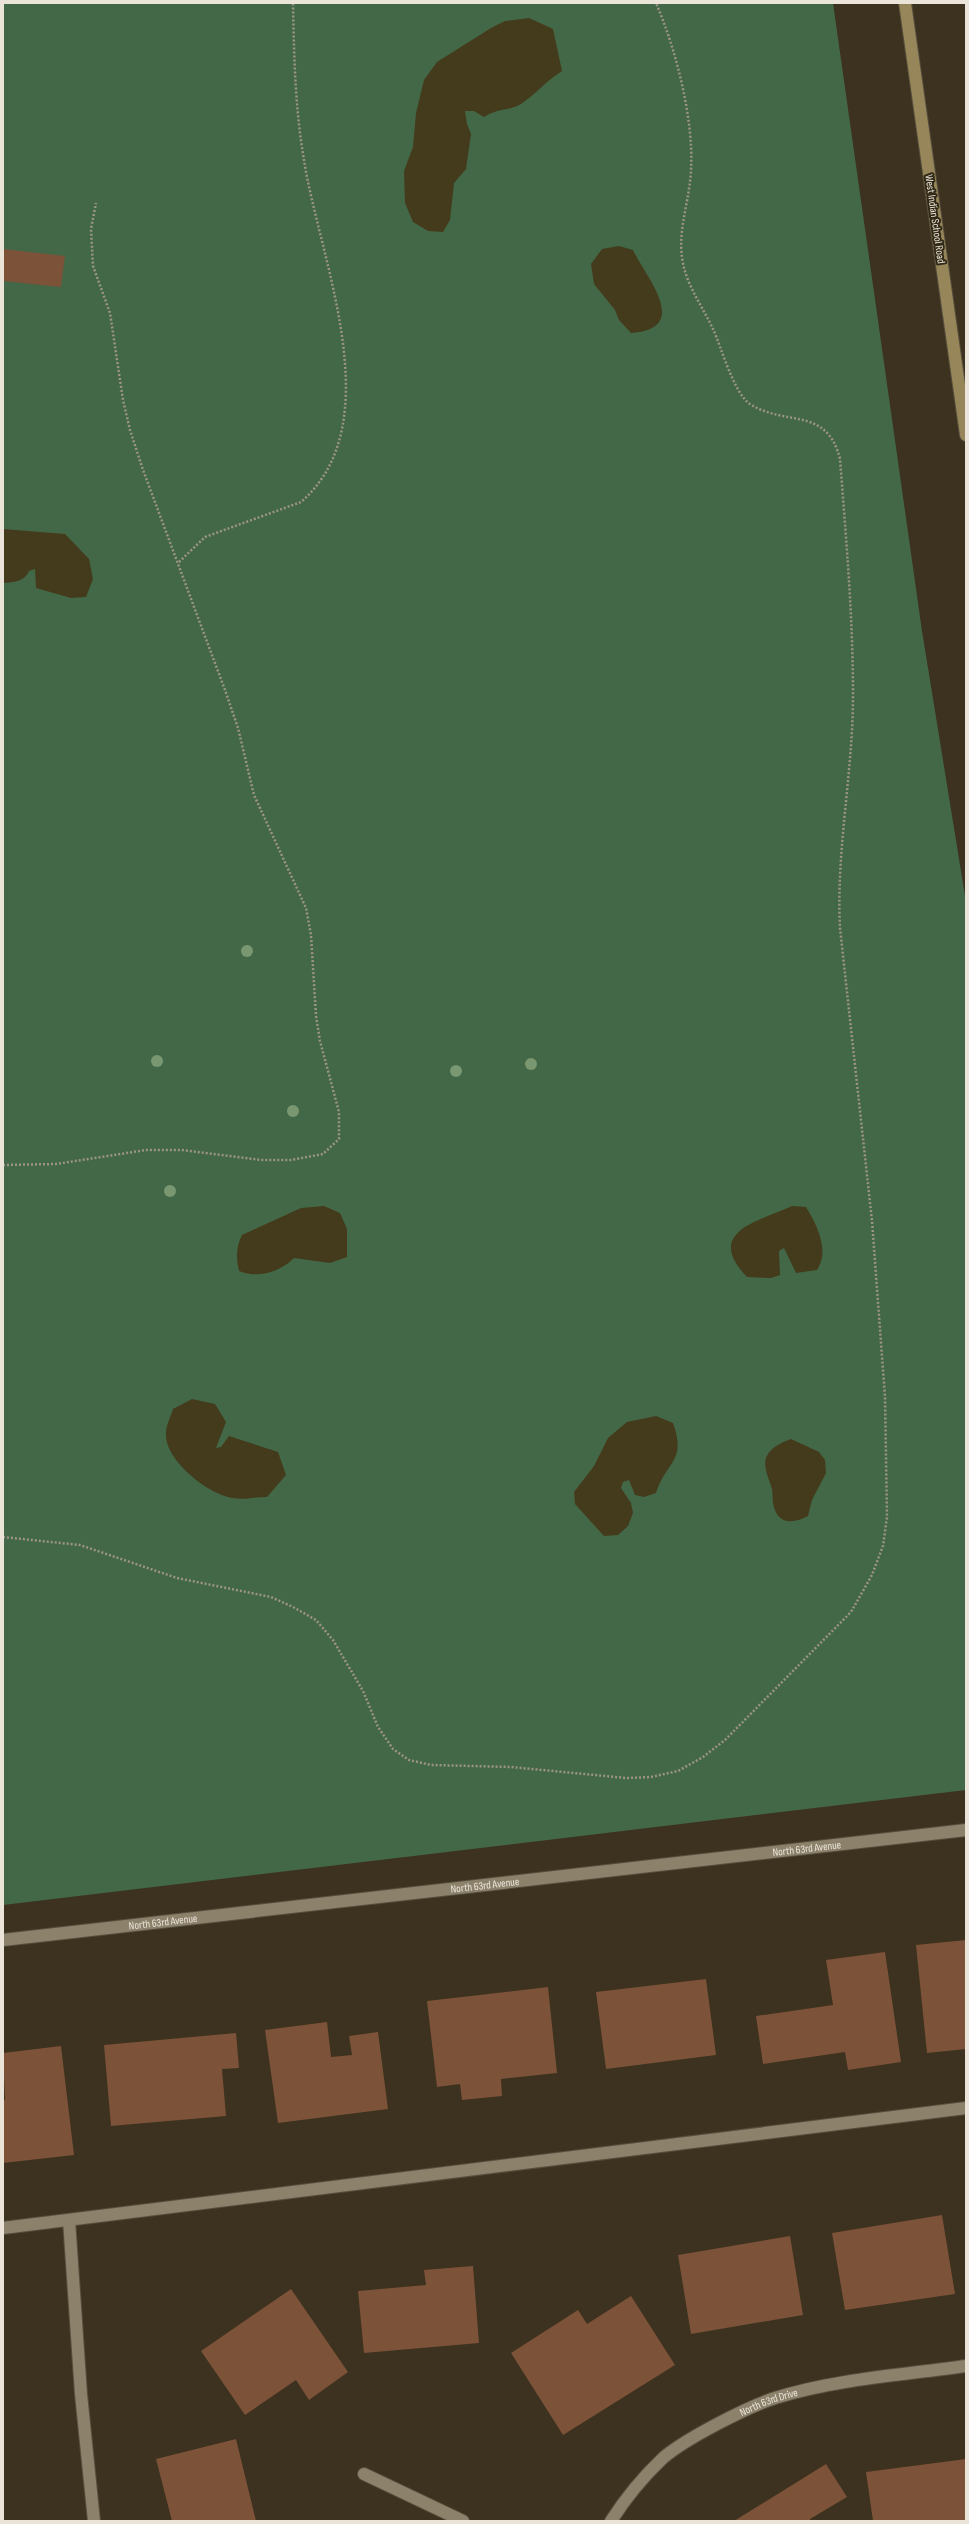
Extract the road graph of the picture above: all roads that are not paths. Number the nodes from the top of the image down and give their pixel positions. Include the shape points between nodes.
1 (905, 3) edge
2 (966, 435) edge
3 (966, 1830) edge
4 (3, 1940) edge
5 (966, 2108) edge
6 (69, 2220) junction
7 (3, 2228) edge
8 (966, 2366) edge
9 (364, 2474) dead end
10 (94, 2521) edge
11 (463, 2521) edge
12 (611, 2521) edge

1 - 2 main road, West Indian School Road
3 - 4 street, North 63rd Avenue
5 - 6 street
6 - 7 street
6 - 10 street via 81,2394
8 - 12 street, North 63rd Drive via 834,2384 774,2398 708,2429 664,2458 622,2504
9 - 11 street

